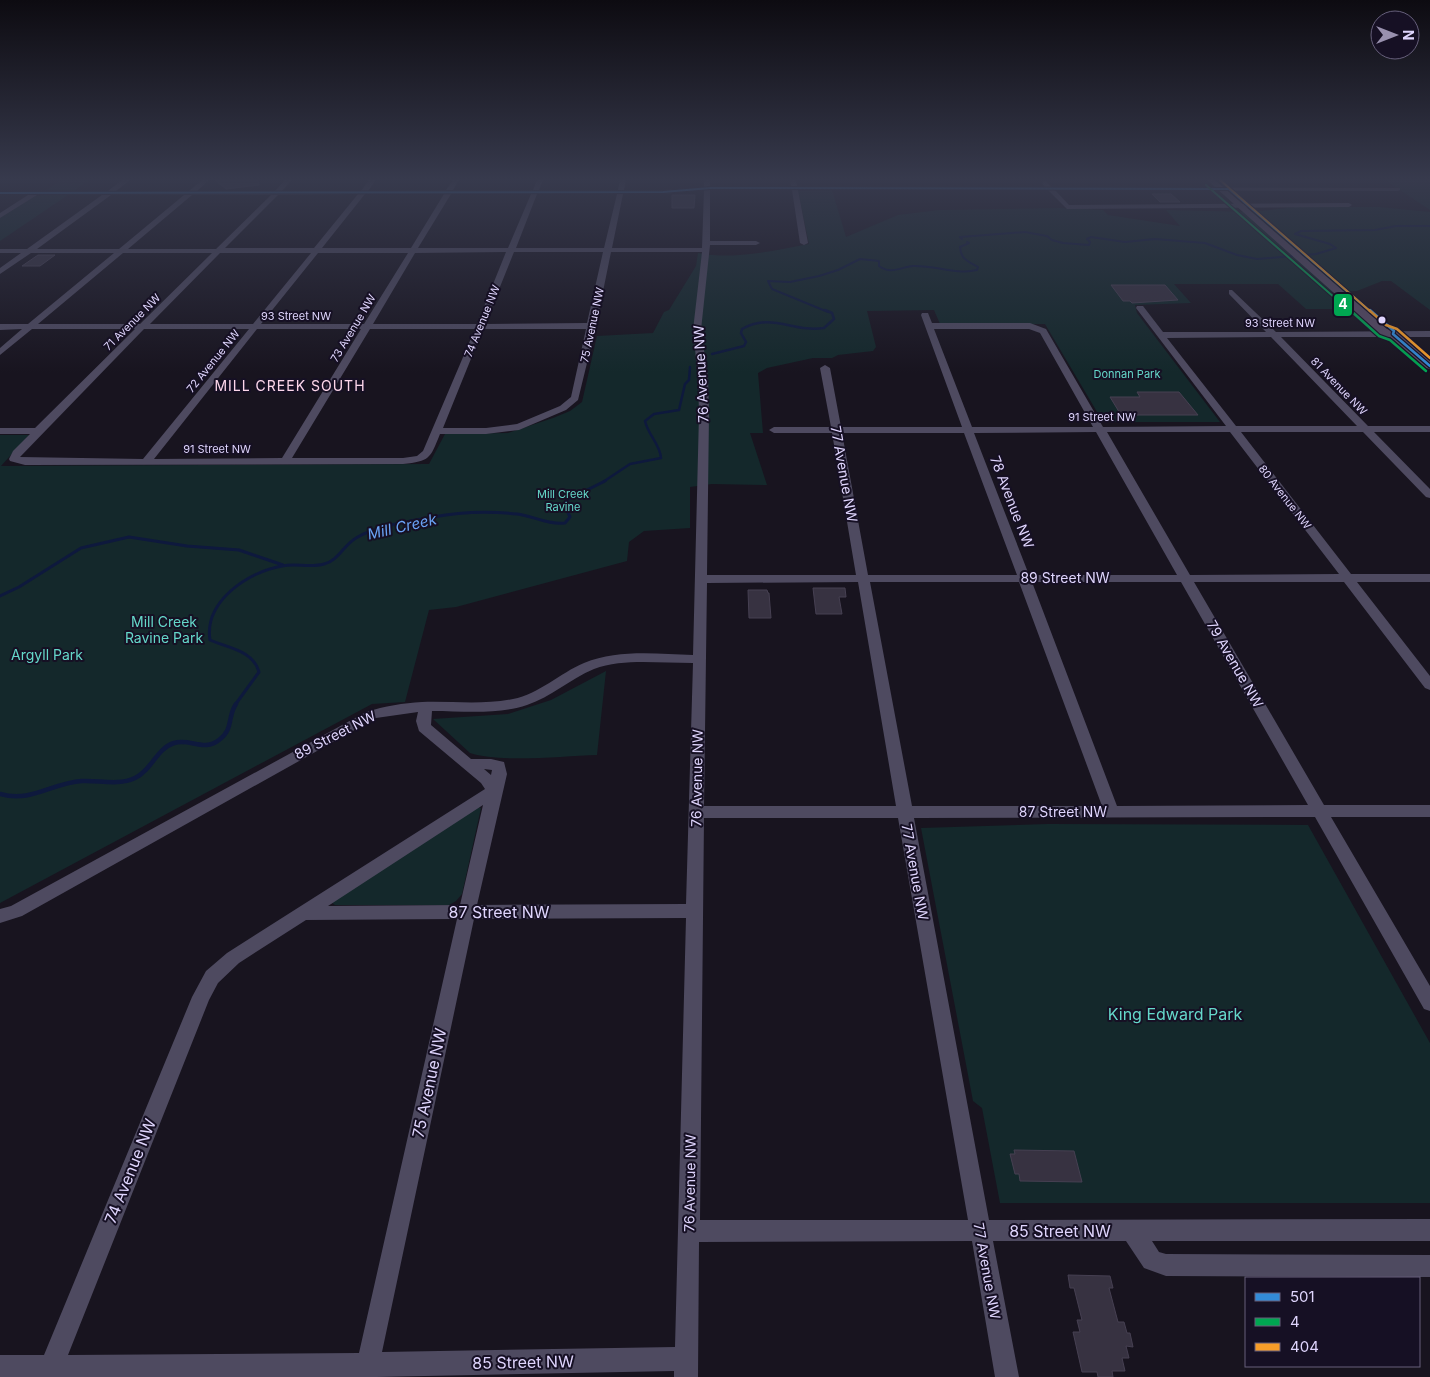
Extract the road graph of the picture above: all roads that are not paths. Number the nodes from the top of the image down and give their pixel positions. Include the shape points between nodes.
1 (38, 244) edge
2 (129, 244) edge
3 (225, 244) edge
4 (322, 244) edge
5 (417, 244) edge
6 (513, 244) edge
7 (609, 244) edge
8 (752, 244) edge
9 (1288, 244) edge
10 (706, 247) junction
11 (414, 250) junction
12 (511, 250) junction
13 (608, 250) junction
14 (0, 251) edge
15 (29, 251) junction
16 (121, 251) junction
17 (218, 251) junction
18 (317, 251) junction
19 (0, 272) edge
20 (1232, 292) dead end
21 (1140, 308) dead end
22 (479, 326) junction
23 (592, 326) junction
24 (0, 327) edge
25 (30, 327) junction
26 (142, 327) junction
27 (255, 327) junction
28 (367, 327) junction
29 (1039, 328) joint
30 (1160, 334) junction
31 (1274, 334) junction
32 (1393, 334) junction
33 (1430, 334) edge
34 (0, 352) edge
35 (1430, 366) edge
36 (825, 368) dead end
37 (968, 429) junction
38 (1100, 429) junction
39 (1233, 429) junction
40 (1365, 429) junction
41 (1430, 429) edge
42 (774, 430) dead end
43 (836, 430) junction
44 (0, 431) edge
45 (38, 431) junction
46 (436, 431) junction
47 (420, 458) joint
48 (14, 459) joint
49 (285, 461) junction
50 (146, 462) junction
51 (1430, 495) edge
52 (1024, 578) junction
53 (1186, 578) junction
54 (1347, 578) junction
55 (1430, 578) edge
56 (700, 579) junction
57 (863, 579) junction
58 (699, 659) junction
59 (1430, 685) edge
60 (426, 707) junction
61 (494, 790) junction
62 (696, 812) junction
63 (904, 812) junction
64 (1112, 812) junction
65 (1320, 812) junction
66 (1430, 812) edge
67 (695, 911) junction
68 (467, 912) junction
69 (303, 913) junction
70 (0, 916) edge
71 (1430, 1003) edge
72 (1430, 1230) edge
73 (689, 1231) junction
74 (980, 1231) junction
75 (1132, 1231) junction
76 (1430, 1266) edge
77 (686, 1368) edge
78 (6, 1370) edge
79 (60, 1370) edge
80 (366, 1371) edge
81 (1007, 1377) edge

1 - 15 street
2 - 16 street
3 - 17 street, 71 Avenue NW
4 - 18 street, 72 Avenue NW
5 - 11 street, 73 Avenue NW
6 - 12 street, 74 Avenue NW
7 - 13 street, 75 Avenue NW
8 - 10 street
9 - 32 main road via 1347,294 1383,331
10 - 13 street
10 - 56 street, 76 Avenue NW via 697,330 704,414
11 - 12 street
11 - 18 street
11 - 28 street, 73 Avenue NW
12 - 13 street
12 - 22 street, 74 Avenue NW
13 - 23 street, 75 Avenue NW
14 - 15 street
15 - 16 street
15 - 19 street
16 - 17 street
16 - 25 street
17 - 18 street
17 - 26 street, 71 Avenue NW
18 - 27 street, 72 Avenue NW
20 - 31 street, 81 Avenue NW
21 - 30 street, 80 Avenue NW
22 - 23 street, 93 Street NW
22 - 28 street, 93 Street NW
22 - 46 street, 74 Avenue NW
23 - 46 street, 75 Avenue NW via 578,393 565,406 514,428
24 - 25 street, 93 Street NW
25 - 26 street, 93 Street NW
25 - 34 street
26 - 27 street, 93 Street NW
26 - 45 street, 71 Avenue NW
27 - 28 street, 93 Street NW
27 - 50 street, 72 Avenue NW
28 - 49 street, 73 Avenue NW
29 - 37 street, 78 Avenue NW via 927,321
29 - 38 street, 79 Avenue NW
30 - 31 street, 93 Street NW
30 - 39 street, 80 Avenue NW
31 - 32 street, 93 Street NW
31 - 40 street, 81 Avenue NW
32 - 33 street, 93 Street NW
32 - 35 main road
36 - 43 street, 77 Avenue NW
37 - 38 street, 91 Street NW
37 - 43 street, 91 Street NW
37 - 52 street, 78 Avenue NW
38 - 39 street, 91 Street NW
38 - 53 street, 79 Avenue NW
39 - 40 street, 91 Street NW
39 - 54 street, 80 Avenue NW
40 - 41 street, 91 Street NW
40 - 51 street, 81 Avenue NW
42 - 43 street, 91 Street NW
43 - 57 street, 77 Avenue NW
44 - 45 street
45 - 48 street, 71 Avenue NW
46 - 47 street, 74 Avenue NW via 427,454
47 - 49 street, 91 Street NW via 403,461
48 - 50 street, 91 Street NW via 25,462
49 - 50 street, 91 Street NW
52 - 53 street, 89 Street NW
52 - 57 street, 89 Street NW
52 - 64 street, 78 Avenue NW
53 - 54 street, 89 Street NW
53 - 65 street, 79 Avenue NW
54 - 55 street, 89 Street NW
54 - 59 street, 80 Avenue NW
56 - 57 street, 89 Street NW
56 - 58 street, 76 Avenue NW
57 - 63 street, 77 Avenue NW
58 - 60 street, 89 Street NW via 612,660 589,666 545,692 513,704
58 - 62 street, 76 Avenue NW
60 - 61 street via 422,721 424,726
60 - 70 street, 89 Street NW via 388,709 361,719 16,911
61 - 68 street, 75 Avenue NW
61 - 69 street
62 - 63 street, 87 Street NW
62 - 67 street, 76 Avenue NW
63 - 64 street, 87 Street NW
63 - 74 street, 77 Avenue NW
64 - 65 street, 87 Street NW
65 - 66 street, 87 Street NW
65 - 71 street, 79 Avenue NW
67 - 68 street, 87 Street NW
67 - 73 street, 76 Avenue NW
68 - 69 street, 87 Street NW
68 - 80 street, 75 Avenue NW
69 - 79 street, 74 Avenue NW via 233,958 212,977
72 - 75 street, 85 Street NW
73 - 74 street, 85 Street NW
73 - 77 street, 76 Avenue NW
74 - 75 street, 85 Street NW
74 - 81 street, 77 Avenue NW
75 - 76 street via 1152,1260 1166,1265
77 - 80 street, 85 Street NW
78 - 79 street, 85 Street NW
79 - 80 street, 85 Street NW via 212,1367

